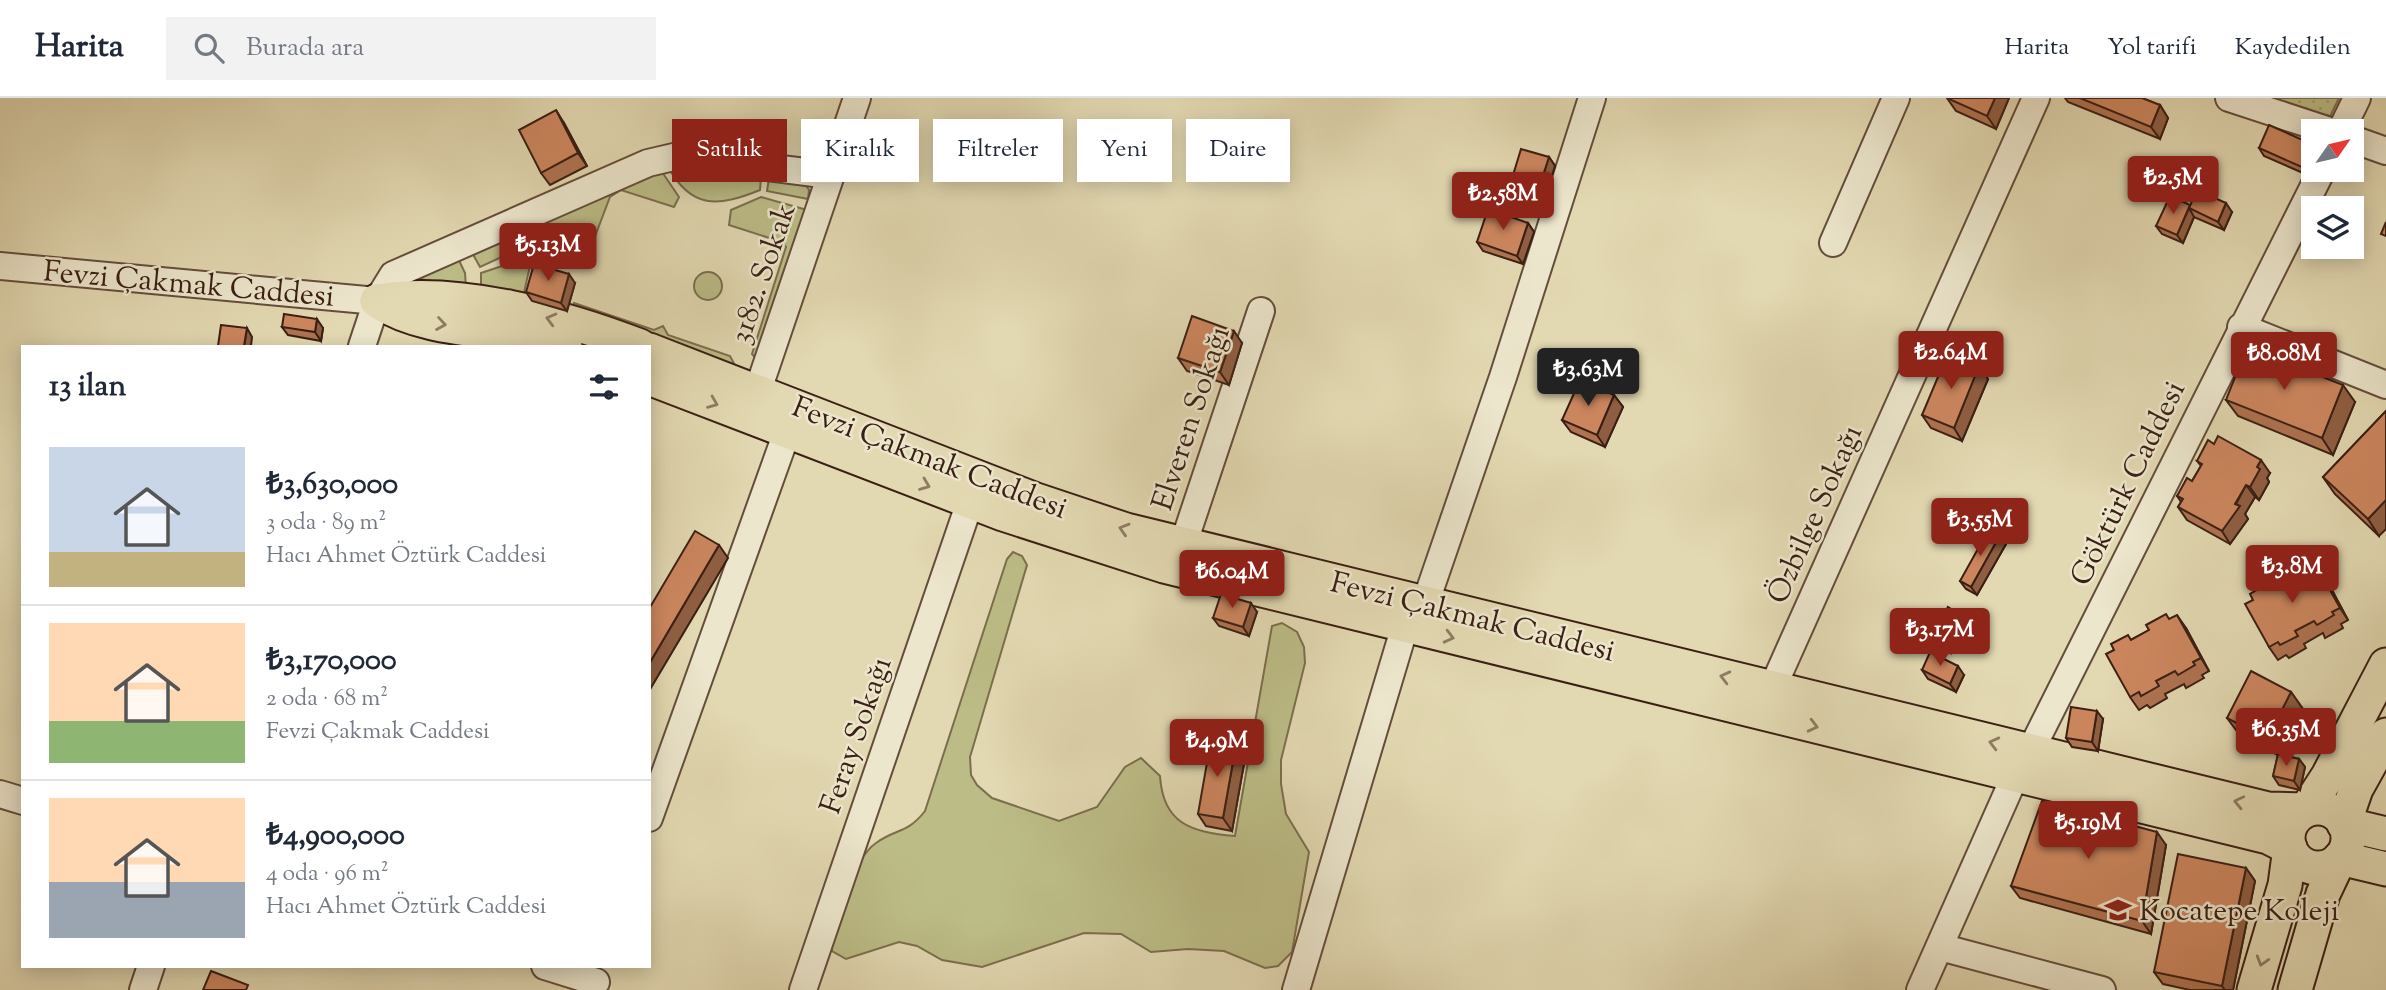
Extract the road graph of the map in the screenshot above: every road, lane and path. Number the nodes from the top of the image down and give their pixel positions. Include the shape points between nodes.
1 (857, 98) edge
2 (1592, 98) edge
3 (1896, 98) edge
4 (2036, 98) edge
5 (2229, 98) edge
6 (2357, 98) edge
7 (850, 119) edge
8 (2347, 119) edge
9 (2301, 122) edge
10 (2364, 143) edge
11 (2386, 151) edge
12 (801, 172) edge
13 (828, 182) edge
14 (2316, 182) edge
15 (1833, 243) dead end
16 (0, 266) edge
17 (377, 301) junction
18 (1261, 311) dead end
19 (2241, 327) junction
20 (362, 345) edge
21 (560, 345) edge
22 (637, 345) edge
23 (651, 351) edge
24 (651, 379) edge
25 (2386, 385) edge
26 (758, 390) junction
27 (787, 432) junction
28 (970, 502) junction
29 (1183, 545) junction
30 (1415, 615) junction
31 (2386, 665) edge
32 (1772, 689) junction
33 (2386, 735) edge
34 (2022, 764) junction
35 (0, 794) edge
36 (21, 800) edge
37 (2306, 810) junction
38 (651, 812) edge
39 (2344, 824) junction
40 (2386, 834) edge
41 (2290, 848) junction
42 (2340, 858) junction
43 (2386, 869) edge
44 (1940, 947) junction
45 (150, 968) edge
46 (553, 968) edge
47 (597, 979) edge
48 (143, 990) edge
49 (803, 990) edge
50 (1296, 990) edge
51 (1920, 990) edge
52 (2102, 990) edge
53 (2254, 990) edge
54 (2295, 990) edge

1 - 7 street, 3182. Sokak
2 - 30 street via 1503,377
3 - 15 street
4 - 32 street, Özbilge Sokağı
5 - 9 street
6 - 8 street
10 - 11 street
12 - 17 street via 667,157 408,267 393,275
13 - 26 street, 3182. Sokak
14 - 19 street, Göktürk Caddesi
16 - 17 street, Fevzi Çakmak Caddesi
17 - 20 street
17 -> 21 main road, Fevzi Çakmak Caddesi via 412,319
22 -> 17 main road, Fevzi Çakmak Caddesi via 487,305 430,296
18 - 29 street, Elveren Sokağı
19 - 25 street
19 - 34 street, Göktürk Caddesi
23 - 26 main road, Fevzi Çakmak Caddesi
24 -> 27 main road, Fevzi Çakmak Caddesi
29 -> 26 main road, Fevzi Çakmak Caddesi via 1036,500
27 -> 28 main road, Fevzi Çakmak Caddesi
27 - 38 street
28 - 30 main road, Fevzi Çakmak Caddesi via 1164,566
28 - 49 street, Feray Sokağı
29 - 30 main road, Fevzi Çakmak Caddesi
32 -> 30 main road, Fevzi Çakmak Caddesi
30 -> 34 main road, Fevzi Çakmak Caddesi
30 - 50 street
31 - 37 main road
34 -> 32 main road, Fevzi Çakmak Caddesi
33 - 39 main road via 2356,789
37 -> 34 main road, Fevzi Çakmak Caddesi via 2268,809
34 - 41 main road, Fevzi Çakmak Caddesi via 2268,836
34 - 44 street, Göktürk Caddesi
35 - 36 street
37 - 39 main road via 2330,811
37 - 41 main road via 2289,828
39 - 40 main road
39 - 42 main road via 2347,843
41 - 42 main road via 2310,867 2326,867
41 -> 53 main road via 2285,885
42 - 43 main road
42 - 54 main road via 2323,894
44 - 51 street, Göktürk Caddesi
44 - 52 street
45 - 48 street
46 - 47 street

